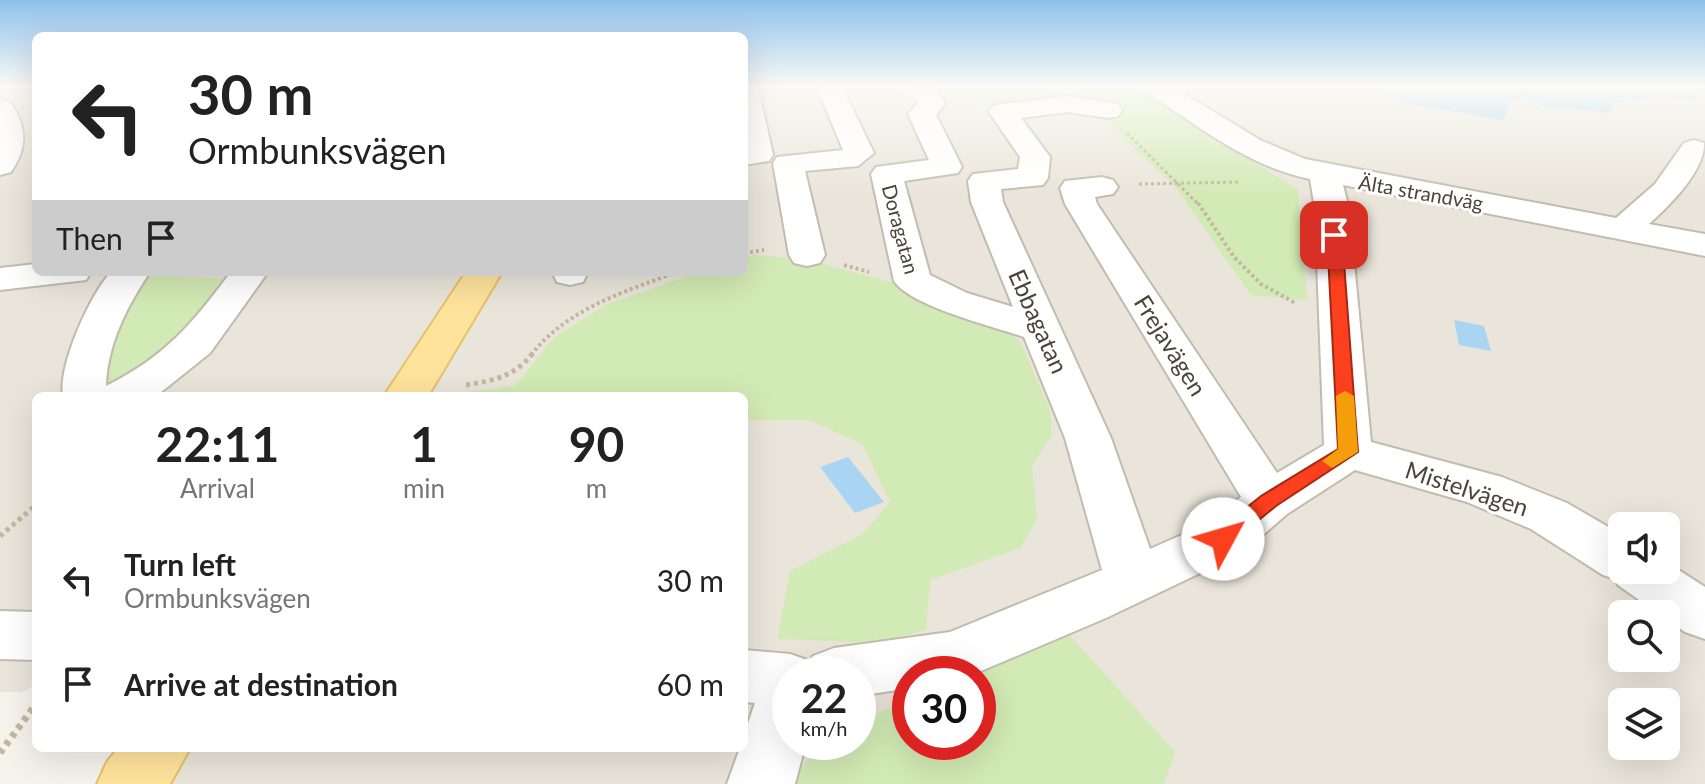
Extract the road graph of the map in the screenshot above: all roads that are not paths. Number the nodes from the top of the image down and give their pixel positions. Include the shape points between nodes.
1 (4, 124) edge
2 (752, 124) edge
3 (846, 124) edge
4 (927, 124) edge
5 (1011, 124) edge
6 (1214, 124) edge
7 (3, 149) edge
8 (1694, 149) dead end
9 (748, 156) edge
10 (1325, 174) junction
11 (1089, 188) road end
12 (1623, 229) junction
13 (1705, 245) edge
14 (807, 255) dead end
15 (32, 276) edge
16 (128, 276) edge
17 (247, 276) edge
18 (481, 276) edge
19 (0, 279) edge
20 (1041, 329) junction
21 (84, 392) edge
22 (130, 392) edge
23 (409, 392) edge
24 (1348, 452) junction
25 (1269, 501) junction
26 (1608, 552) edge
27 (1133, 581) junction
28 (1658, 584) edge
29 (1705, 616) edge
30 (0, 635) edge
31 (32, 636) edge
32 (876, 668) edge
33 (748, 676) edge
34 (772, 678) edge
35 (772, 748) edge
36 (154, 752) edge
37 (131, 784) edge
38 (761, 784) edge

1 - 7 street
2 - 9 street via 758,155
3 - 14 street via 859,153 847,160 788,163
4 - 20 street, Doragatan via 947,167 887,174 913,281 953,301
5 - 20 street, Ebbagatan via 1035,157 1032,178 984,181 987,202
6 - 10 street, Älta strandväg via 1250,146
8 - 12 street via 1666,191
10 - 12 street, Älta strandväg
10 - 24 street via 1341,314
11 - 25 street, Frejavägen via 1081,204
12 - 13 street, Älta strandväg
15 - 19 street
16 - 21 street via 86,359
17 - 22 street via 194,350 154,381
18 - 23 main road
20 - 27 street, Ebbagatan via 1088,438
24 - 25 street
24 - 26 street, Mistelvägen via 1484,489 1549,516
25 - 27 street via 1223,539
27 - 32 street via 954,656
28 - 29 street
30 - 31 street
33 - 34 street
35 - 38 street
36 - 37 main road

